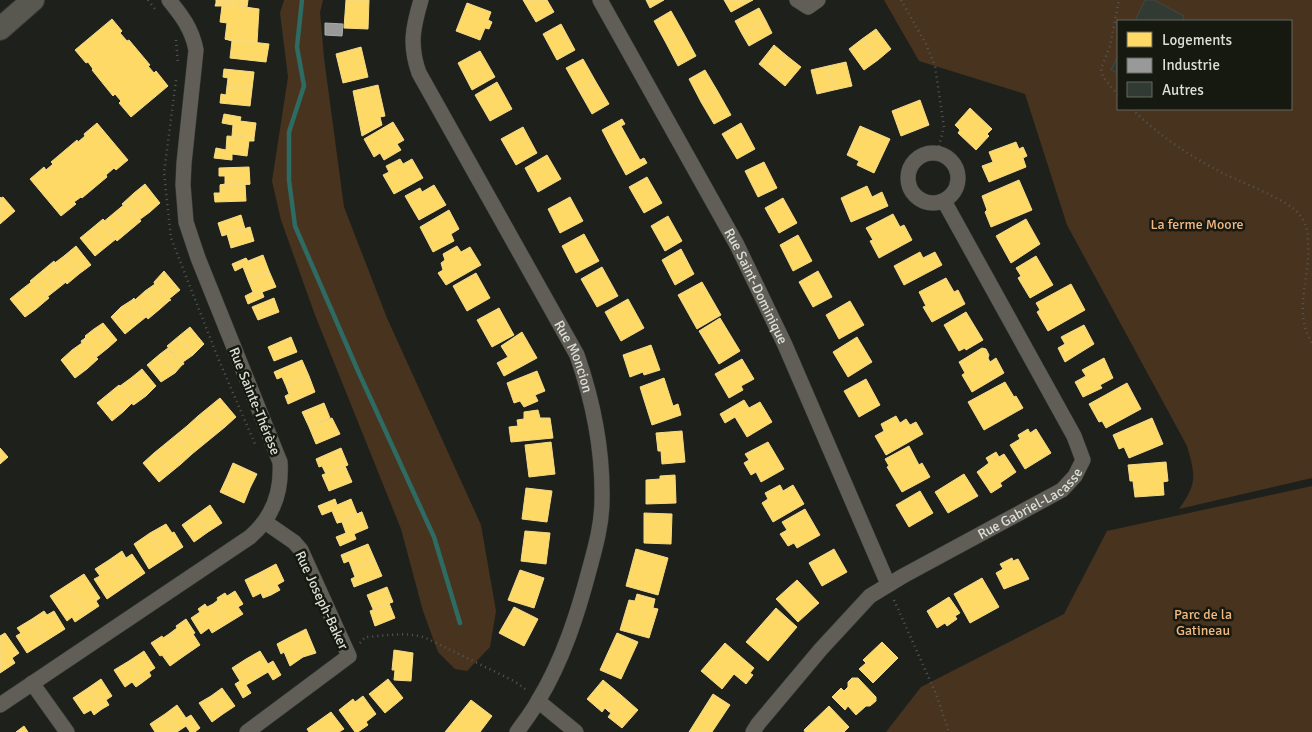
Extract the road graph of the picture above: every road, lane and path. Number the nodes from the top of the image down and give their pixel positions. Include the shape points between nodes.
1 (33, 0) edge
2 (169, 0) edge
3 (422, 0) edge
4 (600, 0) edge
5 (797, 0) edge
6 (818, 0) edge
7 (901, 0) edge
8 (1120, 0) edge
9 (0, 28) edge
10 (1117, 94) edge
11 (1133, 110) edge
12 (938, 154) junction
13 (944, 201) junction
14 (1312, 343) edge
15 (265, 522) junction
16 (888, 584) junction
17 (365, 637) dead end
18 (32, 684) junction
19 (538, 701) junction
20 (0, 705) edge
21 (66, 732) edge
22 (247, 732) edge
23 (517, 732) edge
24 (576, 732) edge
25 (753, 732) edge
26 (949, 732) edge

1 - 9 main road
2 - 15 street, Rue Sainte-Thérèse via 189,27 196,50 184,163 186,222 280,462 275,504
3 - 19 street, Rue Moncion via 415,19 413,39 413,56 419,73 577,354 598,438 601,522 572,628
4 - 16 street, Rue Saint-Dominique via 737,245 785,345
5 - 6 street via 808,7
7 - 12 path via 935,66 944,126
8 - 10 path via 1110,46 1101,69 1103,77
11 - 14 path via 1148,125 1215,170 1288,204 1300,214 1308,230 1309,253 1302,311
12 - 13 street via 948,158 958,173 956,189
12 - 13 street via 924,155 917,160 908,181 910,189 921,200
13 - 16 street, Rue Gabriel-Lacasse via 1070,428 1083,460 1076,476 1062,490
15 - 18 street, Rue Sainte-Thérèse via 250,537
15 - 22 street, Rue Joseph-Baker via 301,550 349,656
16 - 25 street, Rue Gabriel-Lacasse via 870,596 821,648
16 - 26 path
17 - 19 path via 407,634 426,638 514,681
18 - 20 street, Rue Sainte-Thérèse
18 - 21 street
19 - 23 street, Rue Moncion
19 - 24 street

